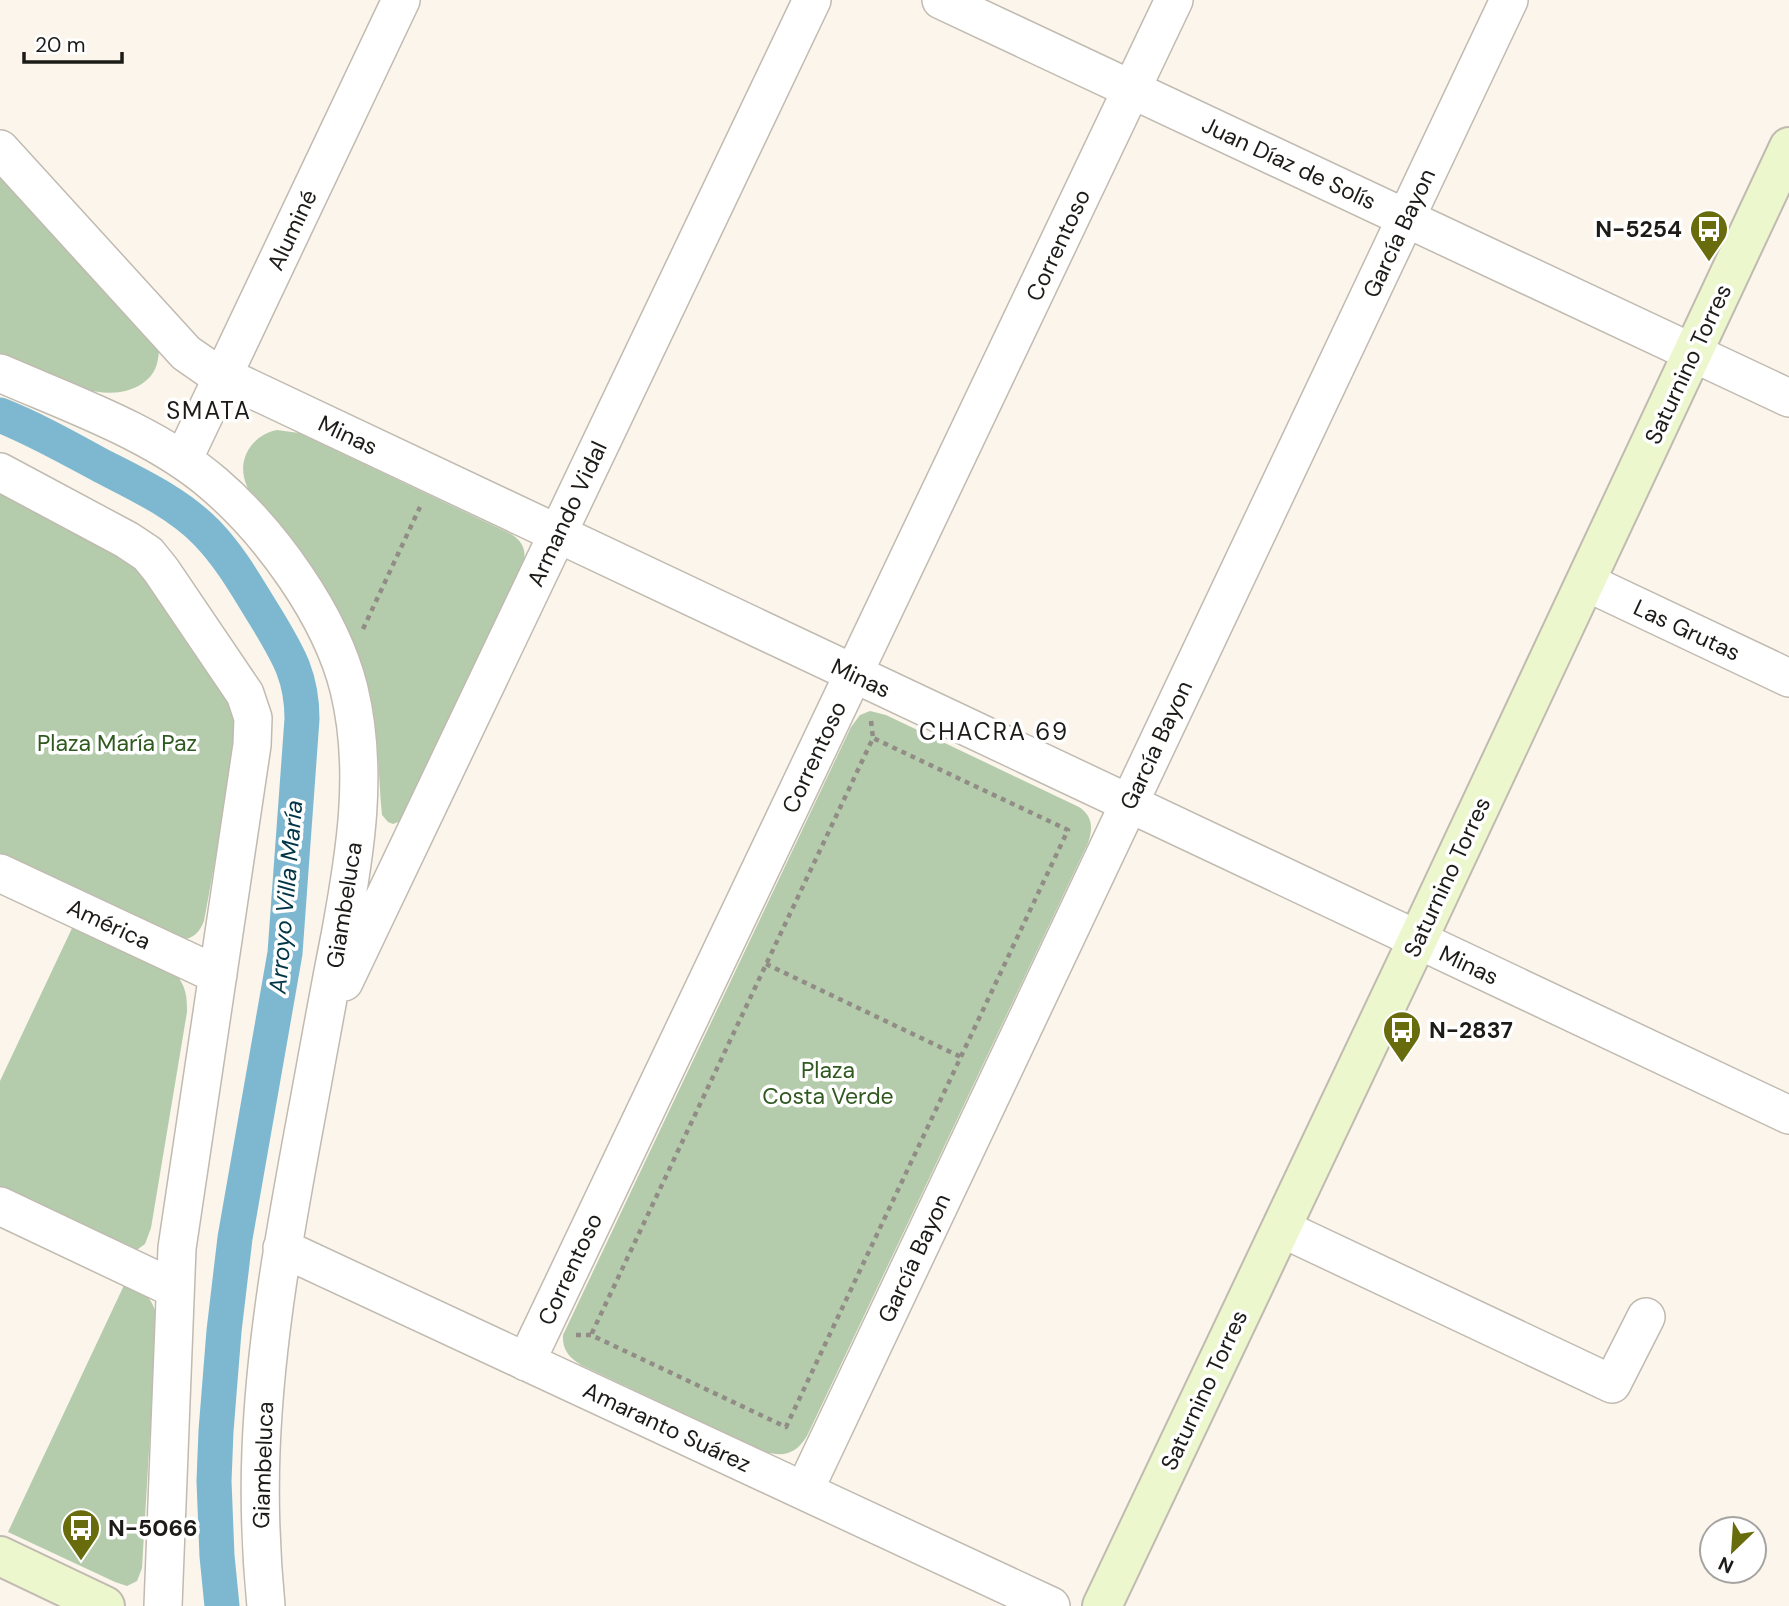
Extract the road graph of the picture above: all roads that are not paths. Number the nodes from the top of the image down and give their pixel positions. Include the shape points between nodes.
1 (401, 0) edge
2 (811, 0) edge
3 (941, 0) edge
4 (1174, 0) edge
5 (1508, 0) edge
6 (1132, 89) junction
7 (1789, 147) edge
8 (0, 149) edge
9 (1406, 218) junction
10 (1693, 352) junction
11 (0, 373) edge
12 (223, 376) junction
13 (1789, 398) edge
14 (183, 460) junction
15 (0, 472) edge
16 (557, 534) junction
17 (1586, 582) junction
18 (853, 674) junction
19 (1789, 678) edge
20 (1129, 804) junction
21 (0, 873) edge
22 (1417, 941) junction
23 (218, 975) junction
24 (323, 1027) junction
25 (1789, 1115) edge
26 (0, 1206) edge
27 (1281, 1228) junction
28 (282, 1248) junction
29 (175, 1289) junction
30 (1646, 1317) dead end
31 (526, 1362) junction
32 (804, 1491) junction
33 (0, 1556) edge
34 (105, 1606) edge
35 (163, 1606) edge
36 (266, 1606) edge
37 (1051, 1606) edge
38 (1102, 1606) edge

1 - 12 street, Aluminé
2 - 16 street, Armando Vidal
3 - 6 street, Juan Díaz de Solís
4 - 6 street, Correntoso
5 - 9 street, García Bayon
6 - 9 street, Juan Díaz de Solís
6 - 18 street, Correntoso
7 - 10 street, Saturnino Torres
8 - 12 street, Minas via 186,353
9 - 10 street, Juan Díaz de Solís
9 - 20 street, García Bayon
10 - 13 street, Juan Díaz de Solís
10 - 17 street, Saturnino Torres
11 - 14 street, Giambeluca via 124,428
12 - 14 street, Aluminé
12 - 16 street, Minas
14 - 24 street, Giambeluca via 235,504 295,576 327,629 349,690 358,753 357,820
15 - 23 street via 148,554 245,694 253,718 252,745
16 - 18 street, Minas
16 - 24 street, Armando Vidal
17 - 19 street, Las Grutas
17 - 22 street, Saturnino Torres
18 - 20 street, Minas
18 - 31 street, Correntoso
20 - 22 street, Minas
20 - 32 street, García Bayon
21 - 23 street, América
22 - 25 street, Minas
22 - 27 street, Saturnino Torres
23 - 29 street via 178,1238
24 - 28 street, Giambeluca
26 - 29 street
27 - 30 street via 1612,1384
27 - 38 street, Saturnino Torres
28 - 31 street, Amaranto Suárez
28 - 36 street, Giambeluca via 261,1448
29 - 35 street
31 - 32 street, Amaranto Suárez
32 - 37 street, Amaranto Suárez
33 - 34 street

